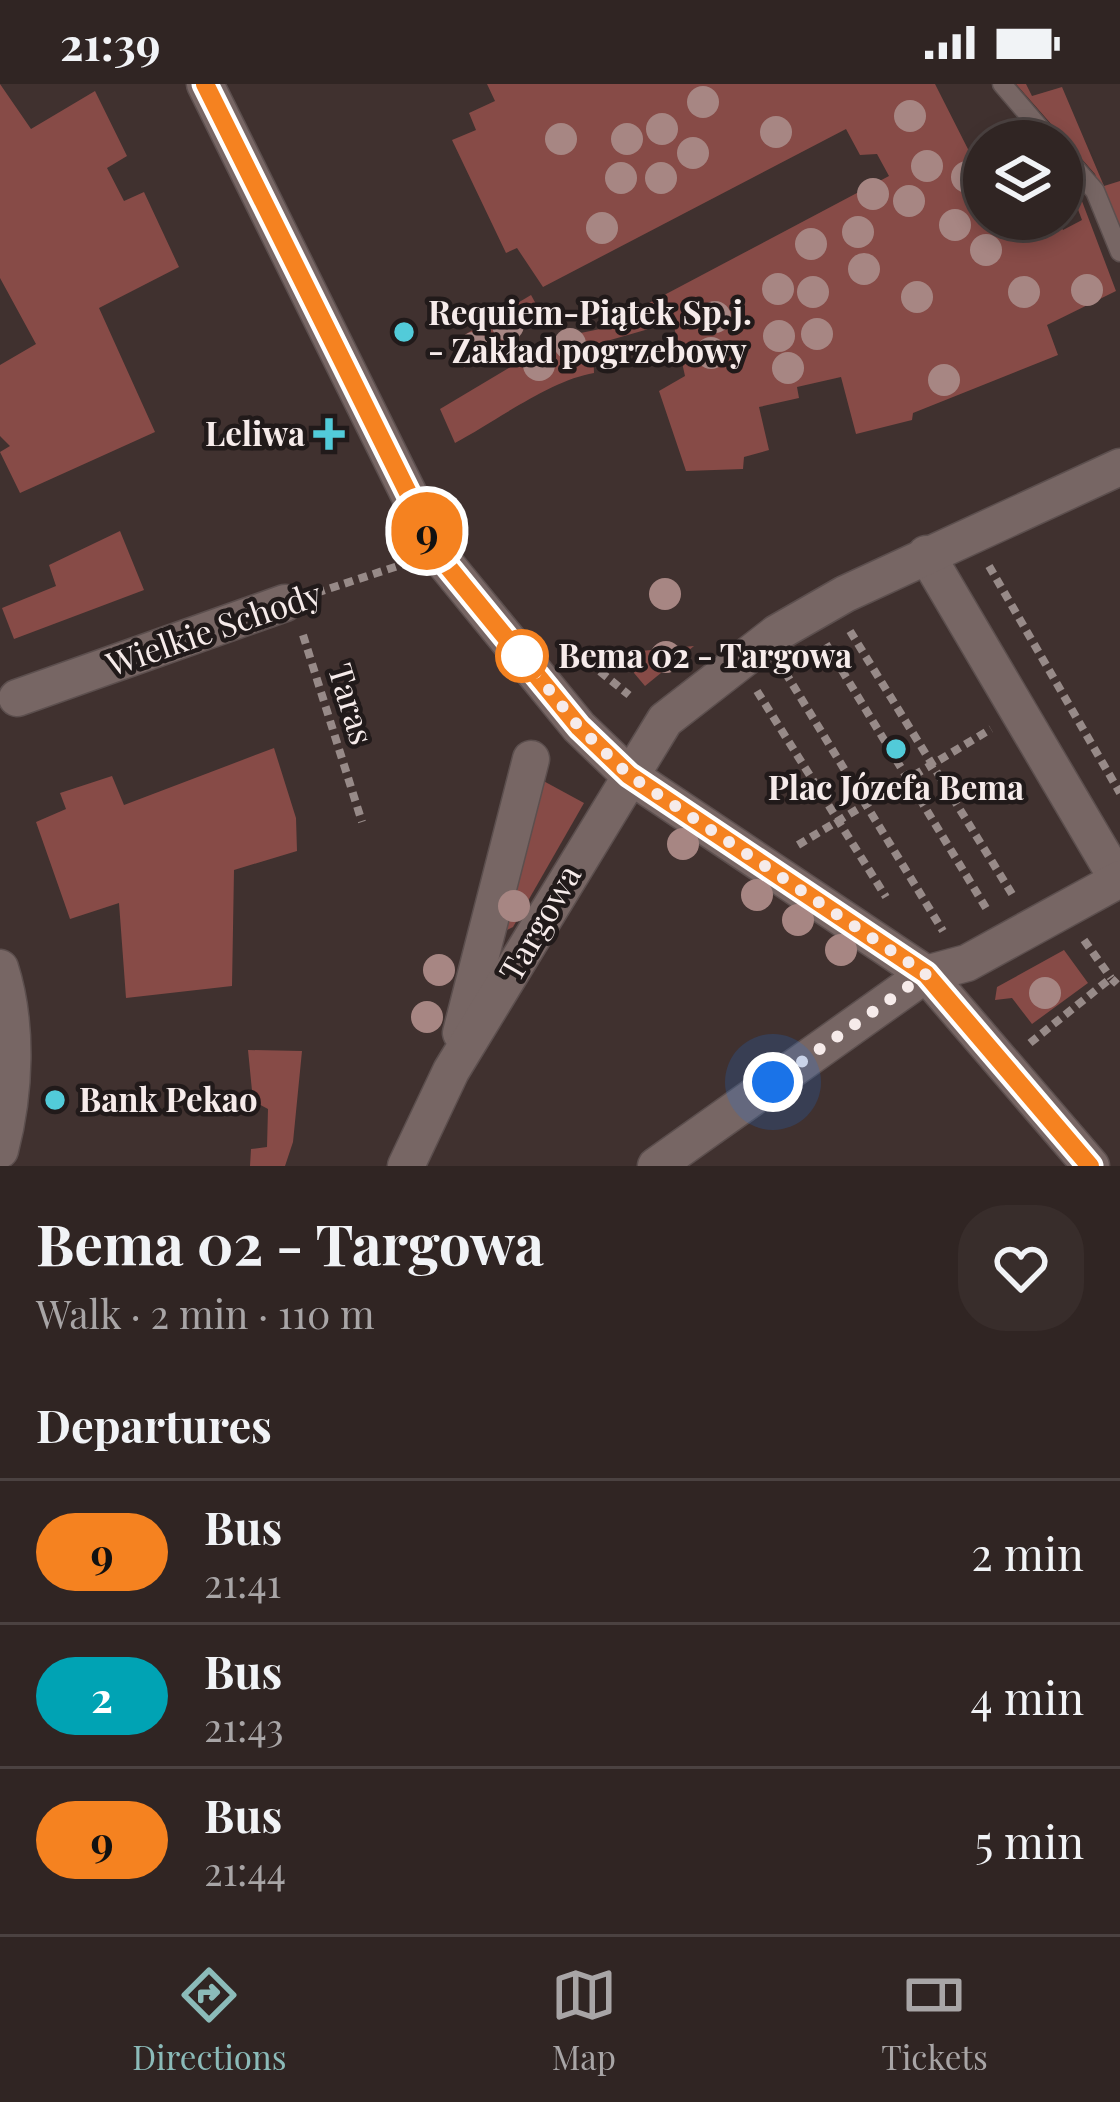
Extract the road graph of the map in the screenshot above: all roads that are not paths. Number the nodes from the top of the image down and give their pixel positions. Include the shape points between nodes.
1 (205, 84) edge
2 (1002, 84) edge
3 (1034, 120) edge
4 (1083, 177) edge
5 (1120, 252) edge
6 (1120, 466) edge
7 (926, 554) junction
8 (285, 603) road end
9 (17, 698) dead end
10 (531, 759) dead end
11 (629, 775) junction
12 (1119, 880) edge
13 (926, 957) junction
14 (0, 968) edge
15 (451, 1071) junction
16 (0, 1150) edge
17 (406, 1166) edge
18 (656, 1166) edge
19 (1090, 1166) edge

1 - 11 street via 440,557 579,727
2 - 3 lane
4 - 5 lane
6 - 7 street, Targowa
7 - 11 street, Targowa via 776,633 724,670 665,720
7 - 12 street
8 - 9 street, Wielkie Schody
10 - 15 street, Targowa
11 - 13 street
11 - 15 street, Targowa
12 - 13 street via 967,963
13 - 18 street
13 - 19 street
14 - 16 street via 11,1033
15 - 17 street, Targowa

